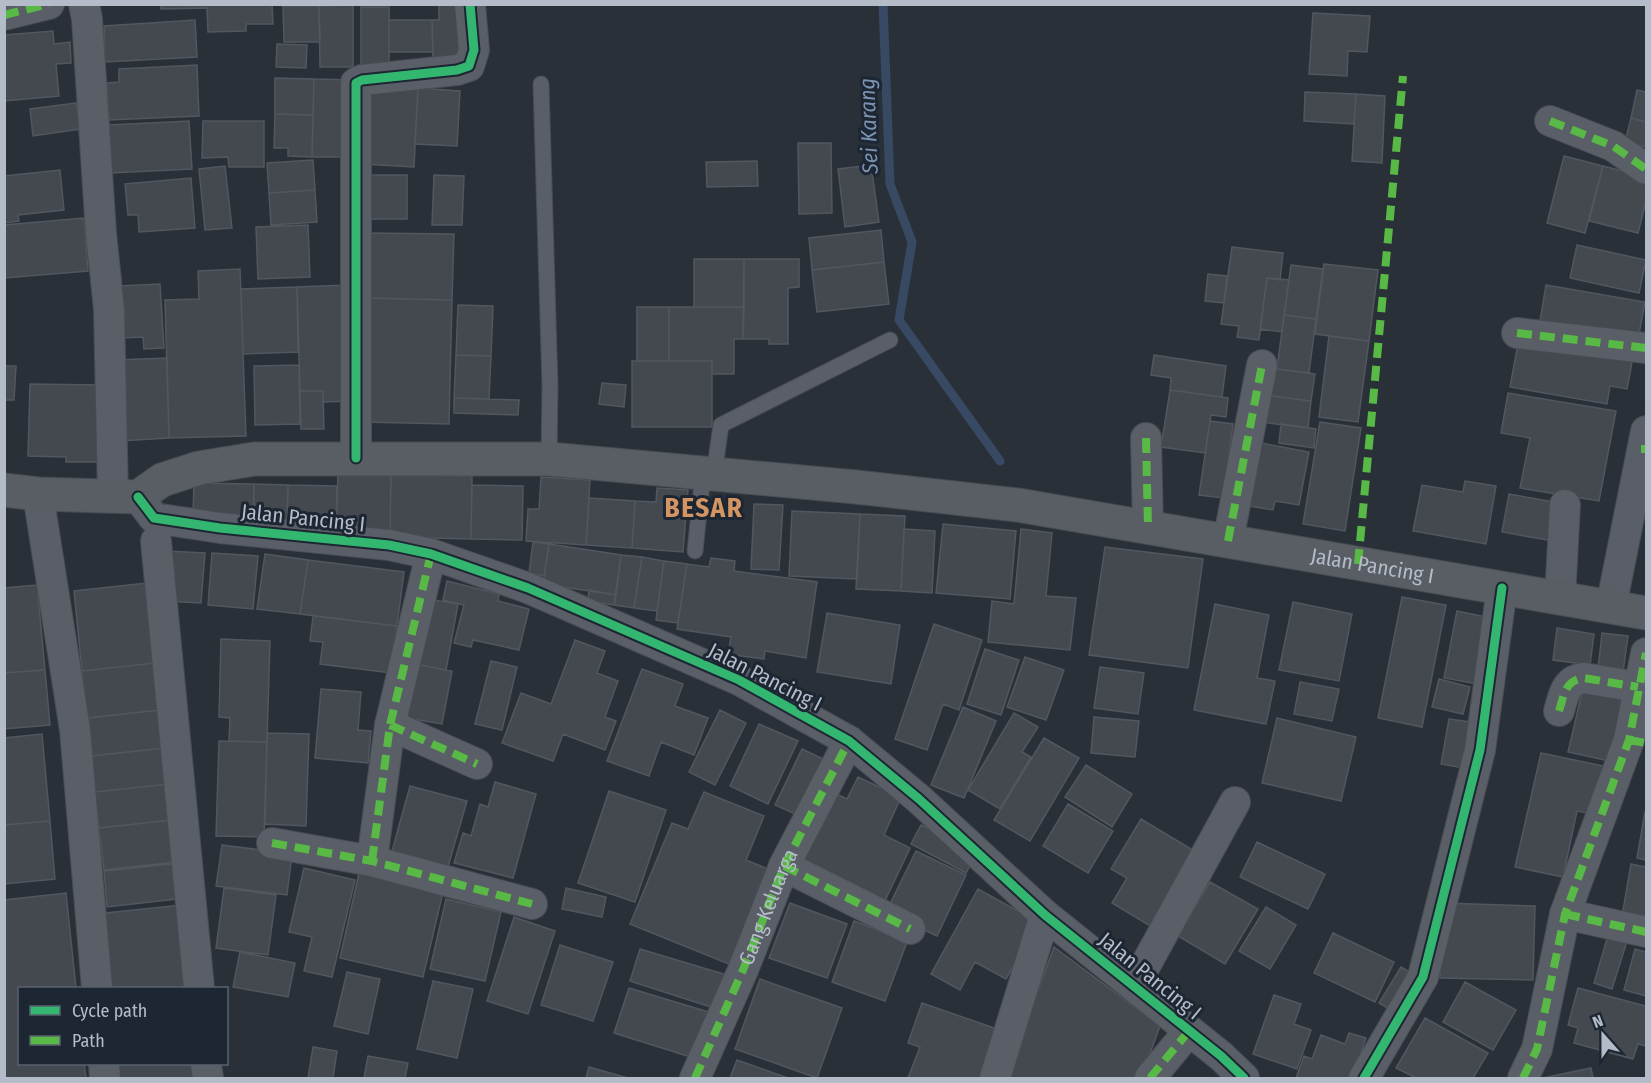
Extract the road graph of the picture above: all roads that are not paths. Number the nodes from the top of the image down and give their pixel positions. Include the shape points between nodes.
1 (49, 4) edge
2 (84, 4) edge
3 (470, 4) edge
4 (4, 15) edge
5 (541, 84) dead end
6 (1550, 121) dead end
7 (1647, 169) edge
8 (1516, 333) dead end
9 (890, 340) dead end
10 (1647, 348) edge
11 (1262, 365) dead end
12 (1146, 438) dead end
13 (1645, 443) edge
14 (356, 458) junction
15 (549, 459) junction
16 (708, 474) junction
17 (4, 490) edge
18 (38, 494) junction
19 (126, 497) junction
20 (1564, 505) dead end
21 (1148, 527) junction
22 (156, 541) dead end
23 (1228, 541) junction
24 (695, 551) dead end
25 (431, 554) junction
26 (1502, 588) junction
27 (1560, 598) junction
28 (1611, 607) junction
29 (1647, 613) edge
30 (1647, 653) edge
31 (1638, 687) junction
32 (1559, 711) dead end
33 (390, 725) junction
34 (849, 741) junction
35 (1638, 742) edge
36 (477, 764) dead end
37 (1235, 802) dead end
38 (272, 843) dead end
39 (372, 861) junction
40 (784, 866) junction
41 (532, 904) dead end
42 (1037, 908) junction
43 (1565, 914) junction
44 (910, 929) dead end
45 (1647, 932) edge
46 (1134, 986) junction
47 (97, 987) edge
48 (199, 987) edge
49 (1189, 1030) junction
50 (695, 1078) edge
51 (995, 1078) edge
52 (1150, 1078) edge
53 (1244, 1078) edge
54 (1364, 1078) edge
55 (1524, 1078) edge

1 - 4 street
2 - 19 street
3 - 14 street via 474,50 469,66 356,82
5 - 15 lane
6 - 7 street via 1613,146
8 - 10 street
9 - 16 lane via 721,425
11 - 23 street
12 - 21 street
13 - 28 street
14 - 15 main road, Jalan Pancing I
14 - 19 main road, Jalan Pancing I via 254,459 199,468
15 - 16 main road, Jalan Pancing I
16 - 21 main road, Jalan Pancing I via 1018,505
16 - 24 lane
17 - 18 main road
18 - 19 main road
18 - 47 street via 75,730
19 - 25 street, Jalan Pancing I via 154,518 388,545
20 - 27 street
21 - 23 main road, Jalan Pancing I
22 - 48 street
23 - 26 main road, Jalan Pancing I
25 - 33 street
25 - 34 street, Jalan Pancing I via 528,588 739,680
26 - 27 main road, Jalan Pancing I
26 - 54 street via 1480,750 1423,977
27 - 28 main road, Jalan Pancing I
28 - 29 main road, Jalan Pancing I
30 - 31 street
31 - 32 street via 1576,678 1566,686
31 - 35 street
33 - 36 street
33 - 39 street
34 - 40 street, Gang Keluarga
34 - 42 street, Jalan Pancing I via 919,799
35 - 43 street
37 - 46 street
38 - 39 street
39 - 41 street
40 - 44 street
40 - 50 street, Gang Keluarga
42 - 46 street, Jalan Pancing I
42 - 51 street
43 - 45 street
43 - 55 street via 1537,1049
46 - 49 street, Jalan Pancing I
49 - 52 street
49 - 53 street, Jalan Pancing I

